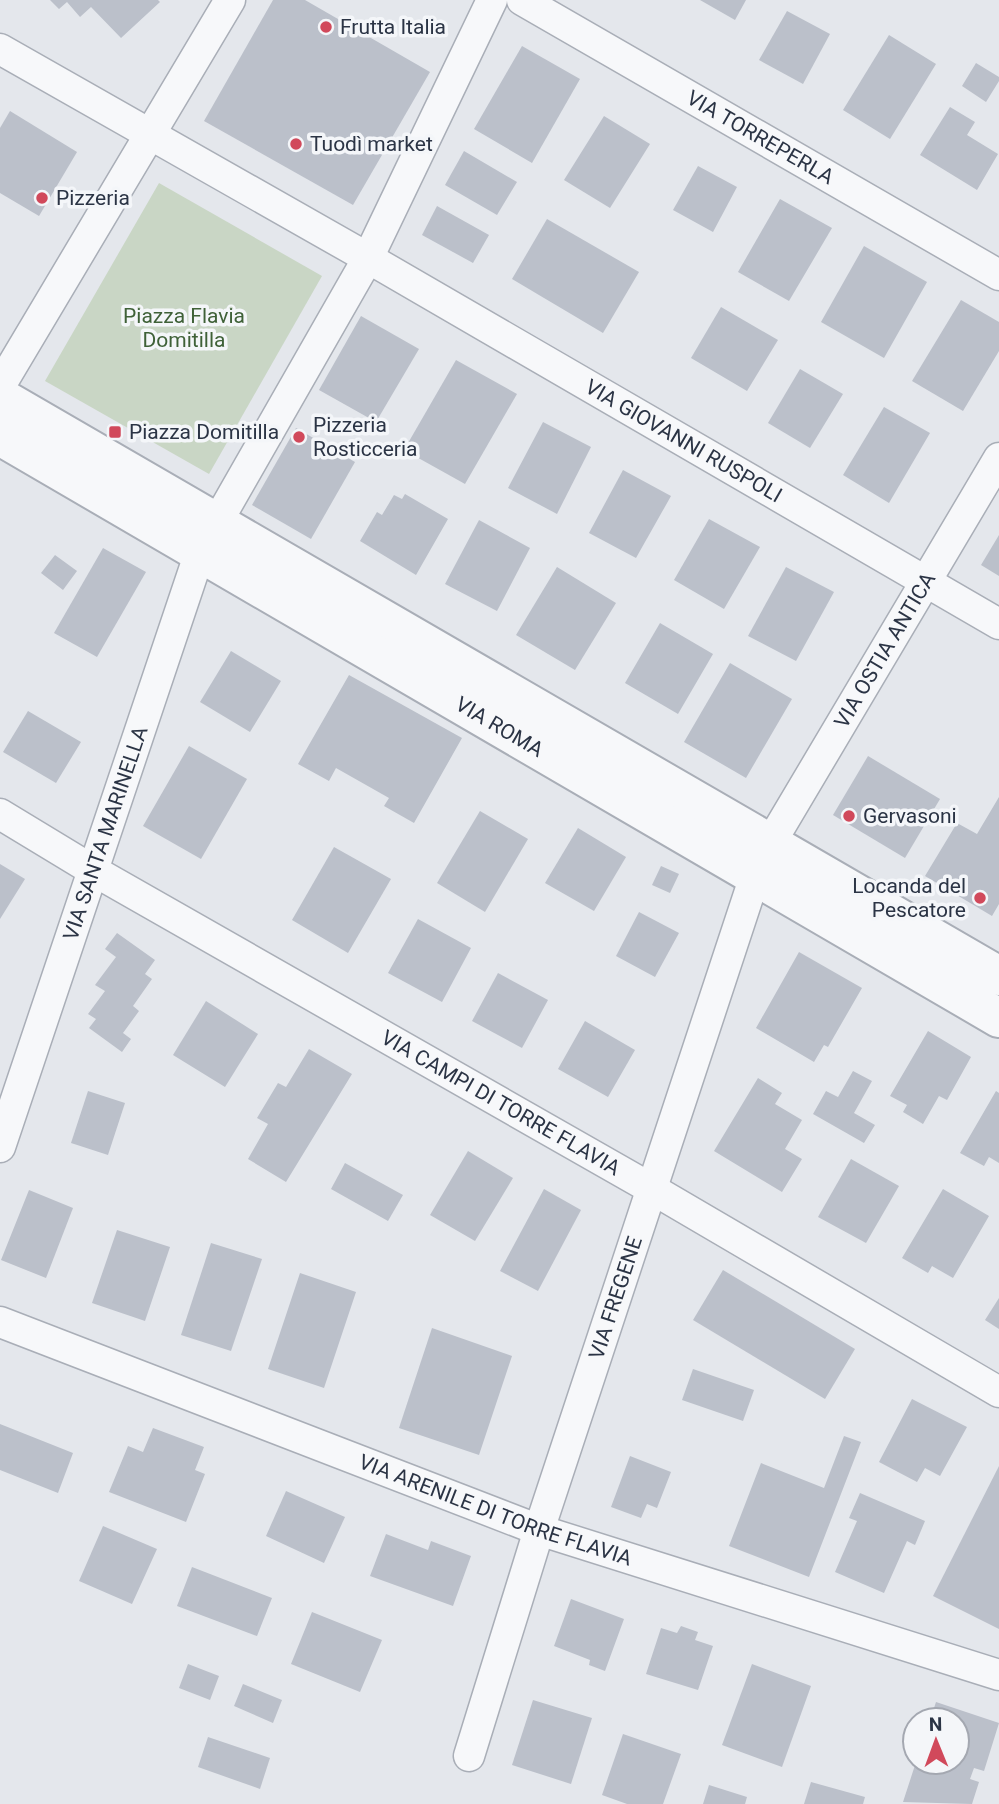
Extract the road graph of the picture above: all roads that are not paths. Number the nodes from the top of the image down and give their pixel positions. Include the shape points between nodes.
1 (230, 0) edge
2 (492, 0) edge
3 (522, 0) edge
4 (0, 48) edge
5 (149, 134) junction
6 (368, 258) junction
7 (999, 275) edge
8 (0, 386) edge
9 (0, 397) edge
10 (0, 436) edge
11 (999, 458) edge
12 (208, 538) junction
13 (925, 581) junction
14 (999, 624) edge
15 (0, 814) edge
16 (771, 842) junction
17 (94, 871) junction
18 (755, 876) junction
19 (999, 976) edge
20 (999, 1018) edge
21 (0, 1147) edge
22 (652, 1189) junction
23 (0, 1322) edge
24 (999, 1392) edge
25 (539, 1530) junction
26 (999, 1675) edge
27 (469, 1756) dead end

1 - 5 street
2 - 6 street
3 - 7 street, VIA TORREPERLA
4 - 5 street
5 - 6 street
5 - 8 street
6 - 12 street
6 - 13 street, VIA GIOVANNI RUSPOLI
9 - 12 street, VIA ROMA
10 - 12 street, VIA ROMA
11 - 13 street, VIA OSTIA ANTICA
12 - 16 street, VIA ROMA
12 - 17 street, VIA SANTA MARINELLA
12 - 18 street, VIA ROMA
13 - 14 street, VIA GIOVANNI RUSPOLI
13 - 16 street, VIA OSTIA ANTICA
15 - 17 street, VIA CAMPI DI TORRE FLAVIA
16 - 18 street, VIA FREGENE
16 - 19 street, VIA ROMA
17 - 21 street, VIA SANTA MARINELLA
17 - 22 street, VIA CAMPI DI TORRE FLAVIA
18 - 20 street, VIA ROMA
18 - 22 street, VIA FREGENE
22 - 24 street, VIA CAMPI DI TORRE FLAVIA
22 - 25 street, VIA FREGENE
23 - 25 street, VIA ARENILE DI TORRE FLAVIA
25 - 26 street, VIA ARENILE DI TORRE FLAVIA
25 - 27 street, VIA FREGENE

